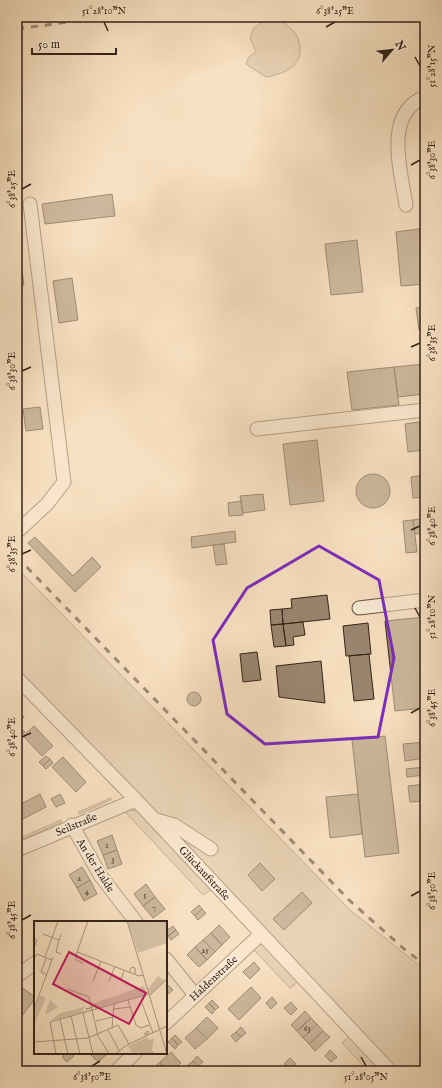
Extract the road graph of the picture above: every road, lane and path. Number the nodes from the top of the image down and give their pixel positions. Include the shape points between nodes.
1 (425, 97) edge
2 (30, 204) dead end
3 (406, 206) dead end
4 (425, 410) edge
5 (257, 429) dead end
6 (17, 532) edge
7 (425, 600) edge
8 (359, 608) dead end
9 (17, 678) edge
10 (136, 800) junction
11 (156, 820) junction
12 (72, 826) junction
13 (211, 849) dead end
14 (17, 850) edge
15 (135, 921) edge
16 (261, 934) junction
17 (167, 960) edge
18 (34, 964) edge
19 (17, 976) edge
20 (195, 995) junction
21 (167, 1022) edge
22 (134, 1054) edge
23 (116, 1071) edge
24 (390, 1071) edge

1 - 3 street via 417,100 401,118 398,149
2 - 6 street via 64,482 47,504
4 - 5 street
7 - 8 street
9 - 10 street, Glückaufstraße
10 - 11 street, Glückaufstraße
10 - 12 street, Seilstraße
11 - 13 street via 174,825
11 - 16 street, Glückaufstraße
12 - 14 street, Seilstraße
12 - 15 street, An der Halde via 100,876
16 - 20 street, Haldenstraße
16 - 24 street, Glückaufstraße
17 - 20 street
18 - 19 street
20 - 21 street, Haldenstraße
22 - 23 street

